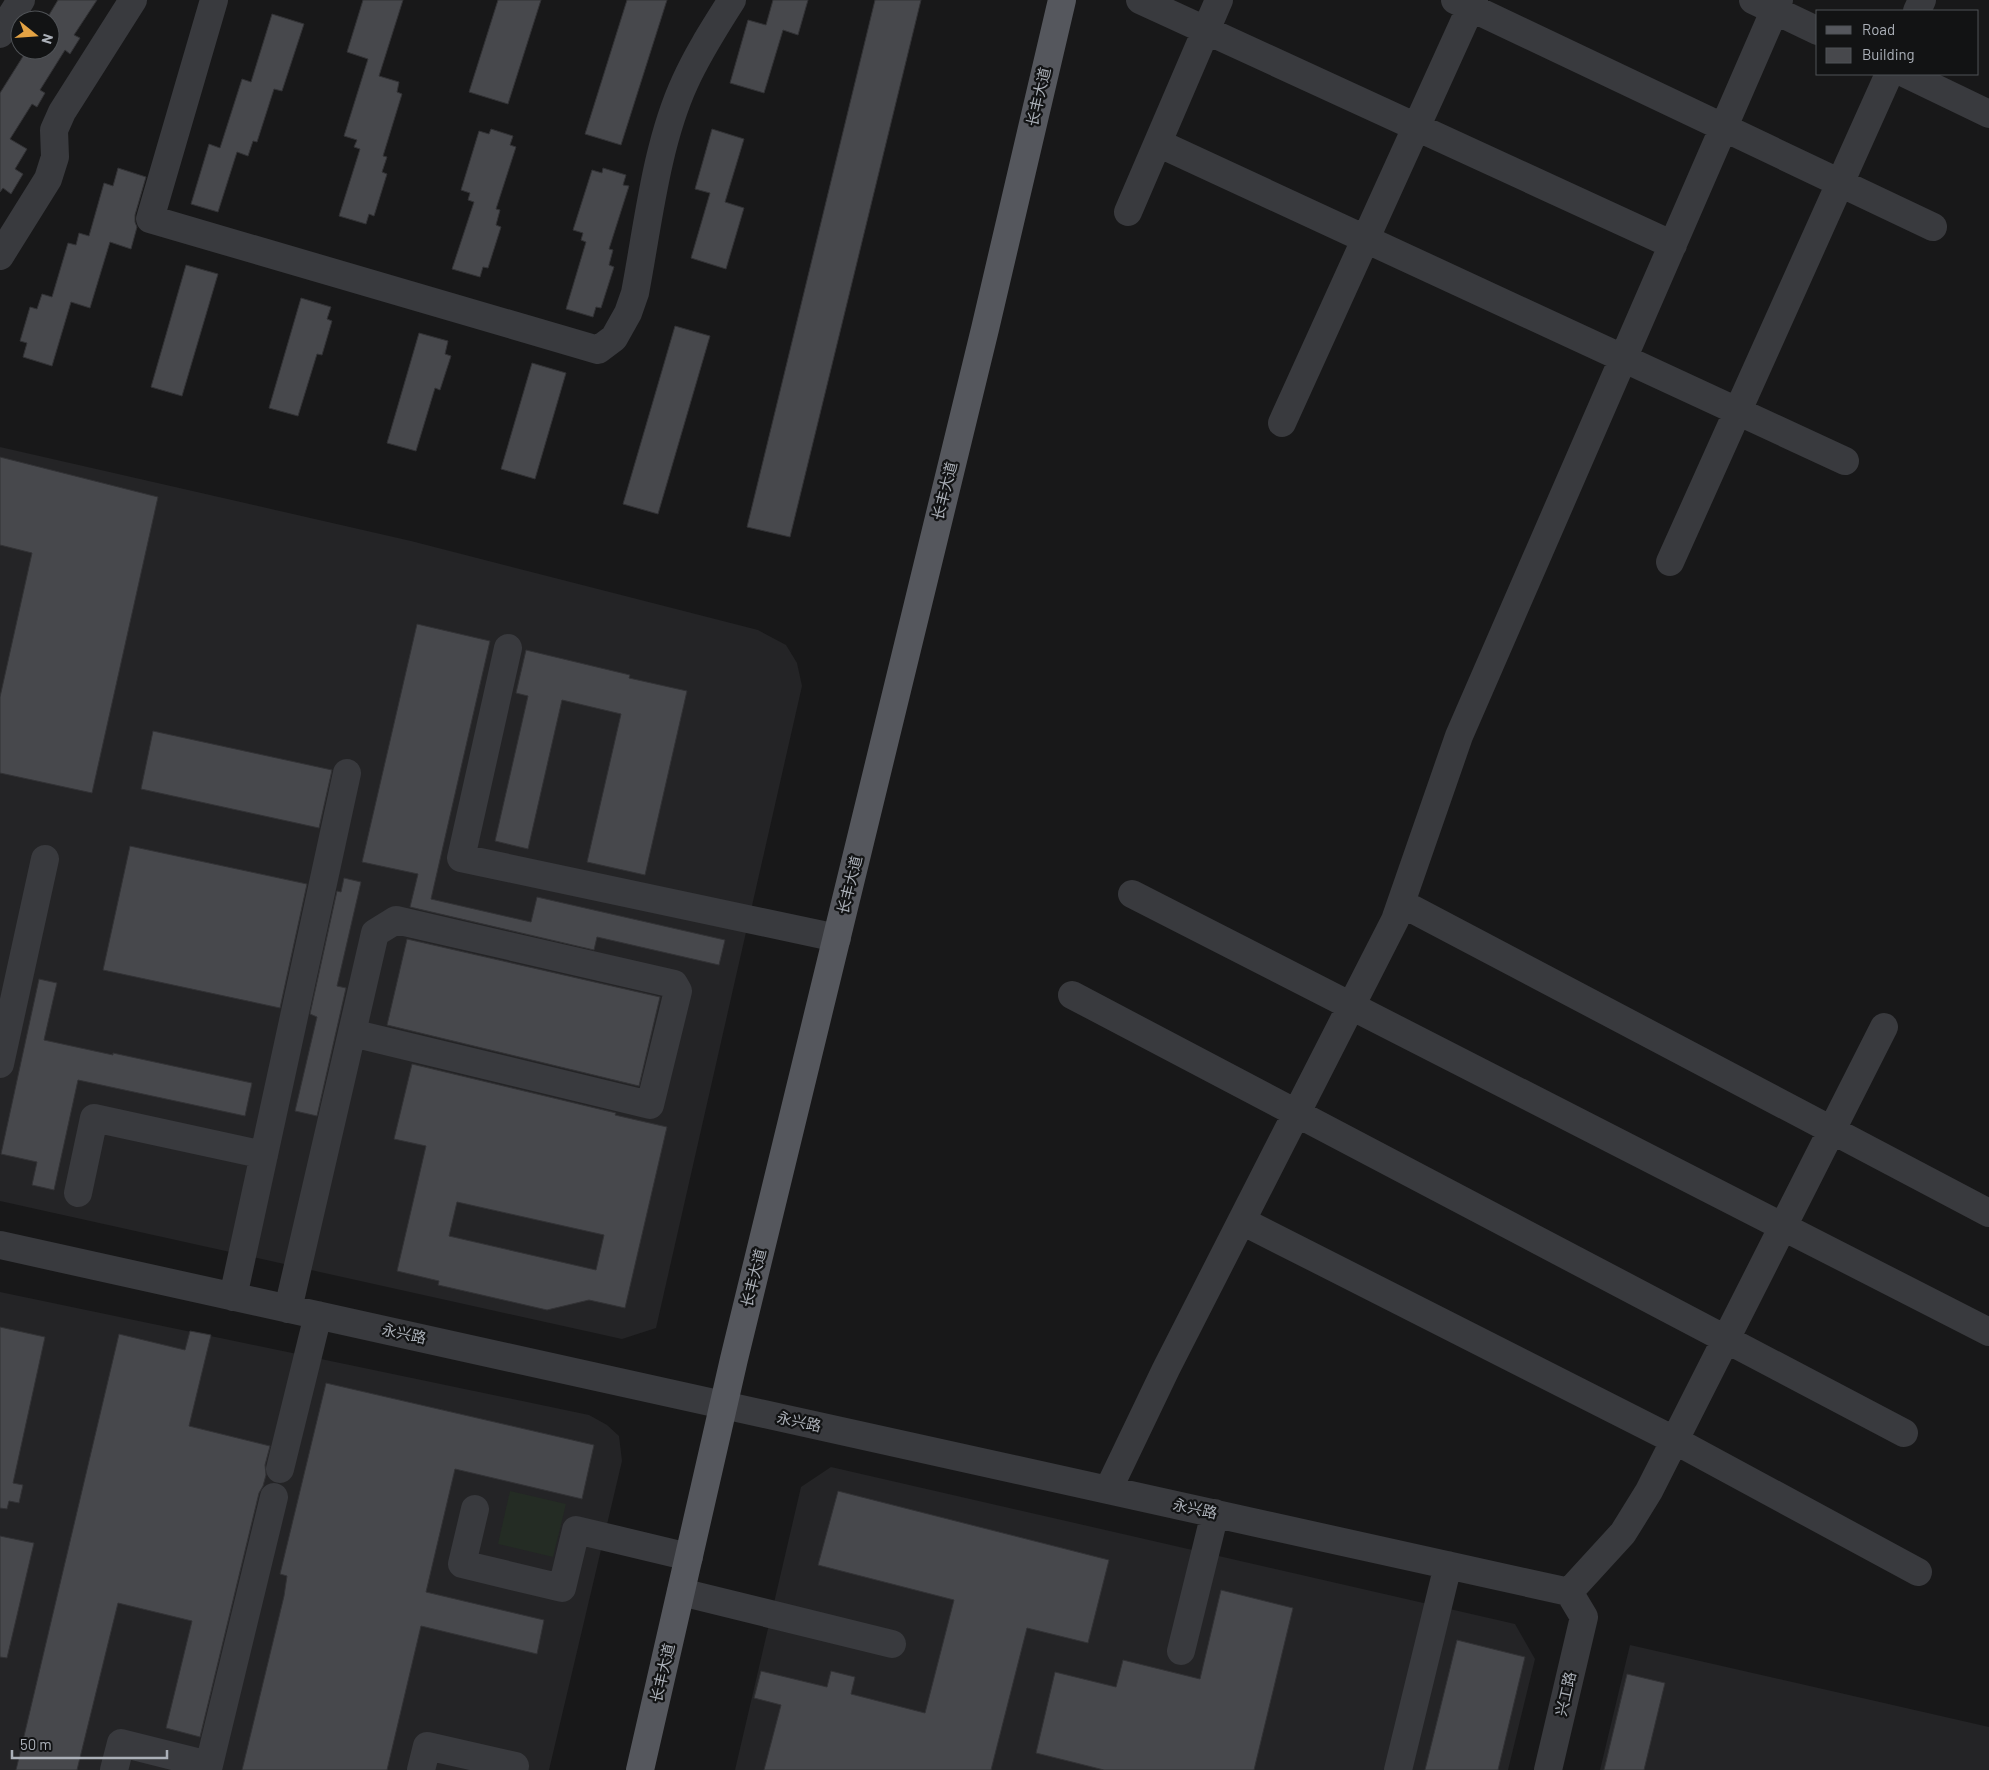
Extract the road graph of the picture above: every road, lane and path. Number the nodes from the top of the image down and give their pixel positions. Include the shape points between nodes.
1 (21, 0) edge
2 (133, 0) edge
3 (214, 0) edge
4 (732, 0) edge
5 (1062, 0) edge
6 (1140, 0) edge
7 (1219, 0) edge
8 (1467, 2) edge
9 (1768, 3) edge
10 (1206, 30) junction
11 (1816, 30) edge
12 (0, 34) edge
13 (1889, 75) edge
14 (1908, 75) edge
15 (1989, 114) edge
16 (1416, 127) junction
17 (1724, 127) junction
18 (1158, 143) junction
19 (1840, 183) junction
20 (1128, 212) dead end
21 (1933, 227) dead end
22 (1365, 240) junction
23 (1673, 245) junction
24 (0, 256) edge
25 (1624, 359) junction
26 (1738, 412) junction
27 (1282, 423) dead end
28 (1845, 461) dead end
29 (1670, 562) dead end
30 (508, 648) dead end
31 (347, 773) dead end
32 (45, 859) dead end
33 (1132, 894) dead end
34 (1401, 903) junction
35 (837, 938) junction
36 (1072, 995) dead end
37 (1351, 1006) junction
38 (1884, 1027) dead end
39 (352, 1033) junction
40 (0, 1064) edge
41 (1296, 1114) junction
42 (1831, 1130) junction
43 (264, 1155) junction
44 (78, 1193) dead end
45 (1989, 1213) edge
46 (1242, 1221) junction
47 (1782, 1226) junction
48 (0, 1245) edge
49 (233, 1296) junction
50 (288, 1309) junction
51 (318, 1315) junction
52 (1989, 1332) edge
53 (1725, 1339) junction
54 (724, 1405) junction
55 (1904, 1433) dead end
56 (1674, 1440) junction
57 (280, 1469) dead end
58 (1108, 1490) junction
59 (274, 1496) dead end
60 (475, 1509) dead end
61 (1215, 1513) junction
62 (689, 1557) junction
63 (1448, 1565) junction
64 (1918, 1572) dead end
65 (681, 1592) junction
66 (1570, 1592) junction
67 (892, 1644) dead end
68 (1181, 1651) dead end
69 (114, 1770) edge
70 (421, 1770) edge
71 (514, 1770) edge
72 (640, 1770) edge
73 (1398, 1770) edge
74 (1548, 1770) edge

1 - 12 street
2 - 24 street via 62,112 54,130 55,157 48,179
3 - 4 street via 150,219 598,350 614,338 628,314 635,293 660,161 684,83
5 - 35 main road, 长丰大道
6 - 10 street
7 - 10 street
8 - 16 street
8 - 17 street
9 - 11 street
9 - 17 street
10 - 16 street
10 - 18 street
13 - 19 street
14 - 15 street
16 - 22 street
16 - 23 street
17 - 19 street
17 - 23 street
18 - 20 street
18 - 22 street
19 - 21 street
19 - 26 street
22 - 25 street
22 - 27 street
23 - 25 street
25 - 26 street
25 - 34 street via 1459,736
26 - 28 street
26 - 29 street
30 - 35 street via 461,858
31 - 43 street
32 - 40 street
33 - 37 street
34 - 37 street
34 - 42 street
35 - 54 main road, 长丰大道
36 - 41 street
37 - 41 street
37 - 47 street
38 - 42 street
39 - 39 street via 375,933 396,920 674,984 678,991 650,1105
39 - 50 street
41 - 46 street
41 - 53 street
42 - 45 street
42 - 47 street
43 - 44 street via 94,1118
43 - 49 street
46 - 56 street
46 - 58 street
47 - 52 street
47 - 53 street
48 - 49 street, 永兴路
49 - 50 street, 永兴路
50 - 51 street, 永兴路
51 - 54 street, 永兴路
51 - 57 street
53 - 55 street
53 - 56 street
54 - 58 street, 永兴路
54 - 62 main road, 长丰大道
56 - 64 street
56 - 66 street via 1649,1491 1623,1533
58 - 61 street, 永兴路
59 - 69 street via 209,1764 121,1743
60 - 62 street via 462,1564 562,1588 576,1530
61 - 63 street, 永兴路
61 - 68 street
62 - 65 main road, 长丰大道
63 - 66 street, 永兴路
63 - 73 street
65 - 67 street
65 - 72 main road, 长丰大道
66 - 74 street, 兴工路 via 1584,1617
70 - 71 street via 427,1746 515,1766

